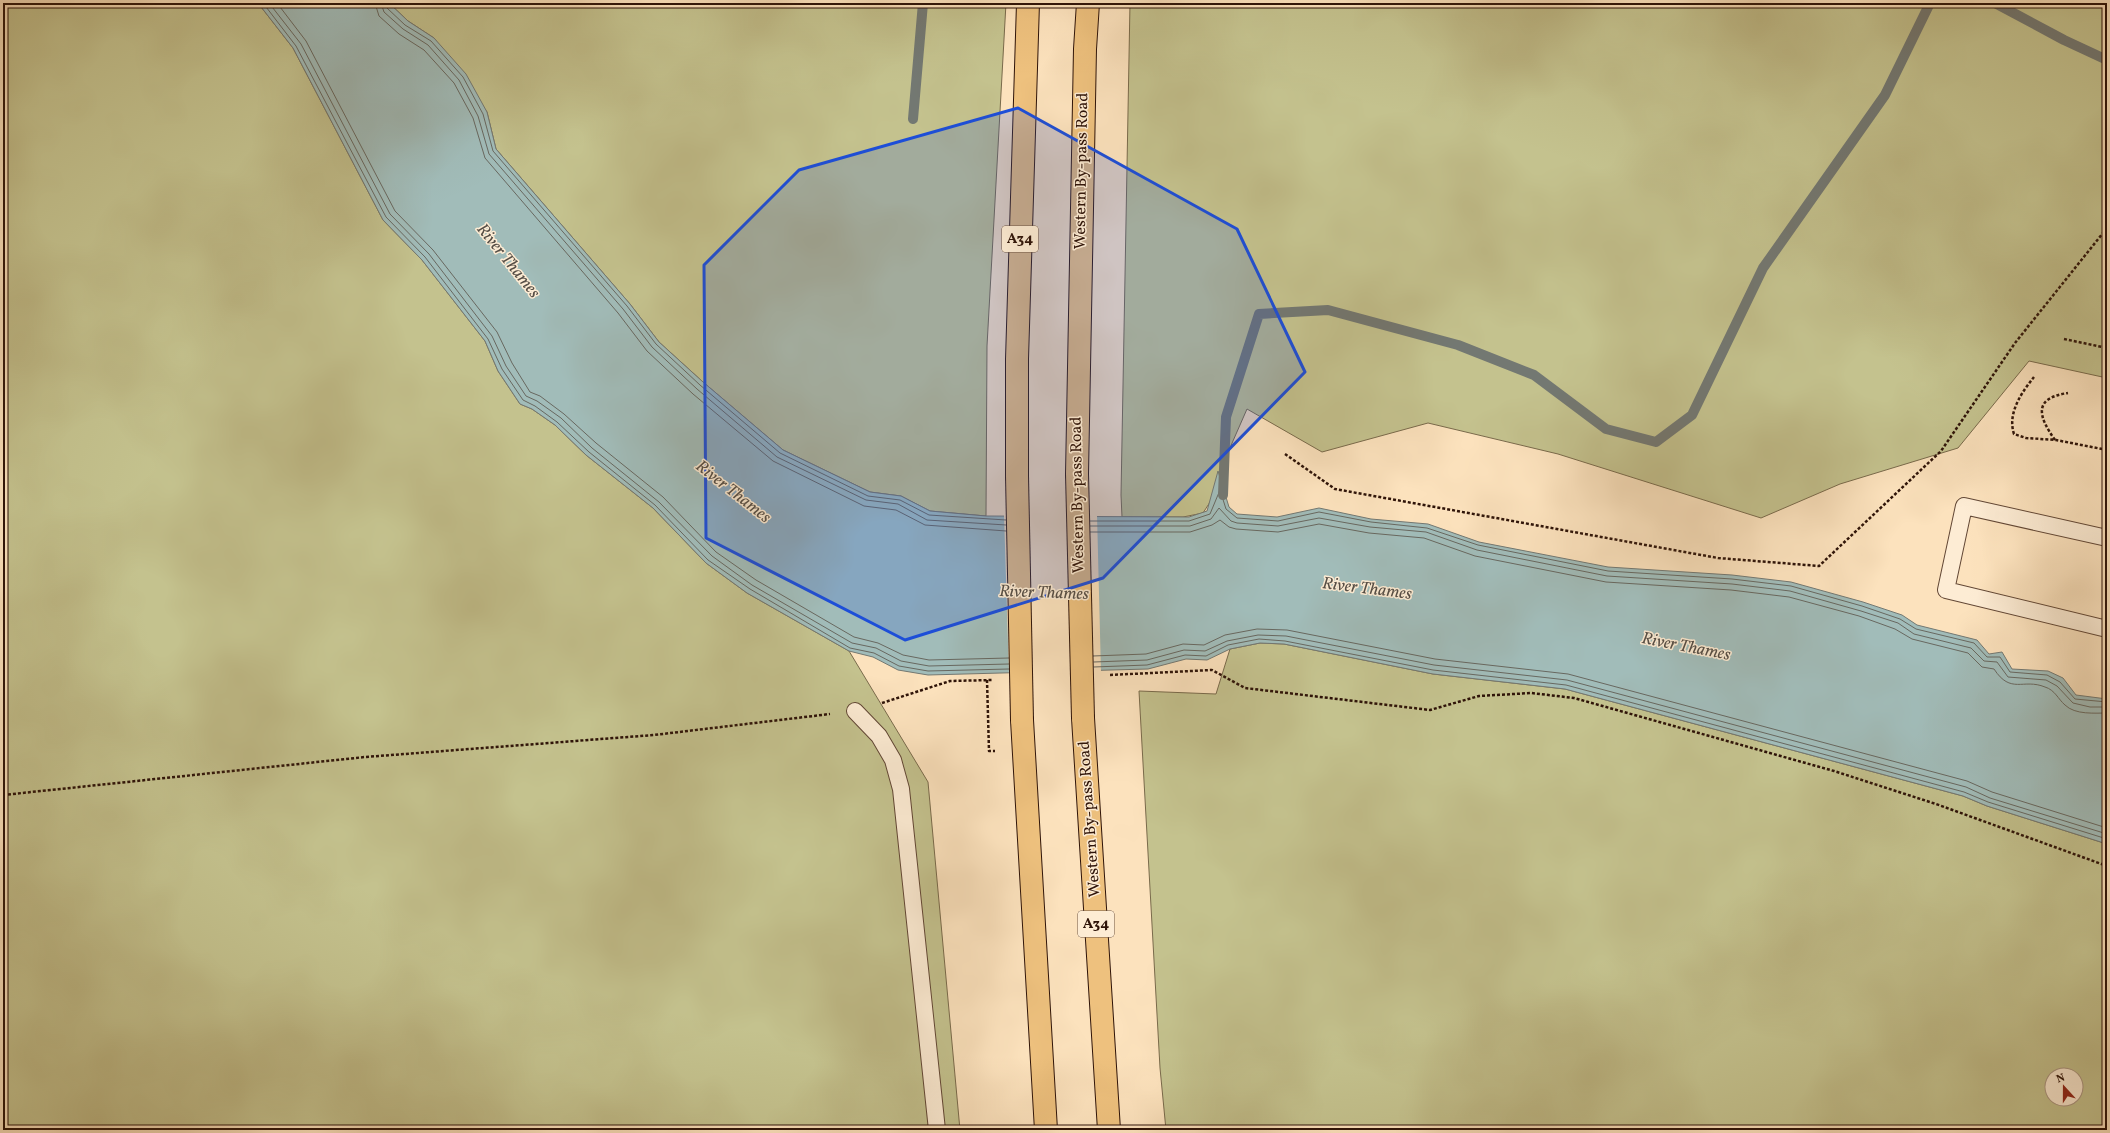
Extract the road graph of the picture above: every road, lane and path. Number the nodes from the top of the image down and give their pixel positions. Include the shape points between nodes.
1 (1028, 3) edge
2 (1088, 3) edge
3 (2107, 228) edge
4 (2064, 339) dead end
5 (2107, 348) edge
6 (2034, 376) dead end
7 (2068, 393) dead end
8 (2056, 440) junction
9 (2107, 450) edge
10 (1284, 454) dead end
11 (2107, 538) edge
12 (2107, 629) edge
13 (1141, 673) dead end
14 (855, 711) junction
15 (989, 751) dead end
16 (3, 795) edge
17 (2107, 866) edge
18 (937, 1130) edge
19 (1046, 1130) edge
20 (1109, 1130) edge

1 - 19 highway, A34, bridge via 1016,476 1022,720
2 - 20 highway, Western By-pass Road / A34, bridge via 1078,344 1077,474 1083,718
3 - 10 path via 2015,343 1941,451 1819,566 1718,558 1335,489
4 - 5 path
6 - 8 path via 2021,394 2013,417 2014,434 2026,438
7 - 8 path via 2054,395 2043,403 2041,412 2046,428
8 - 9 path
11 - 12 lane via 1964,506 1946,590
13 - 17 path via 1212,670 1245,688 1430,710 1479,696 1531,693 1574,698 1834,771 1936,804
14 - 15 path via 950,681 987,680
14 - 16 path via 654,735 365,757
14 - 18 lane via 879,736 893,760 901,788

